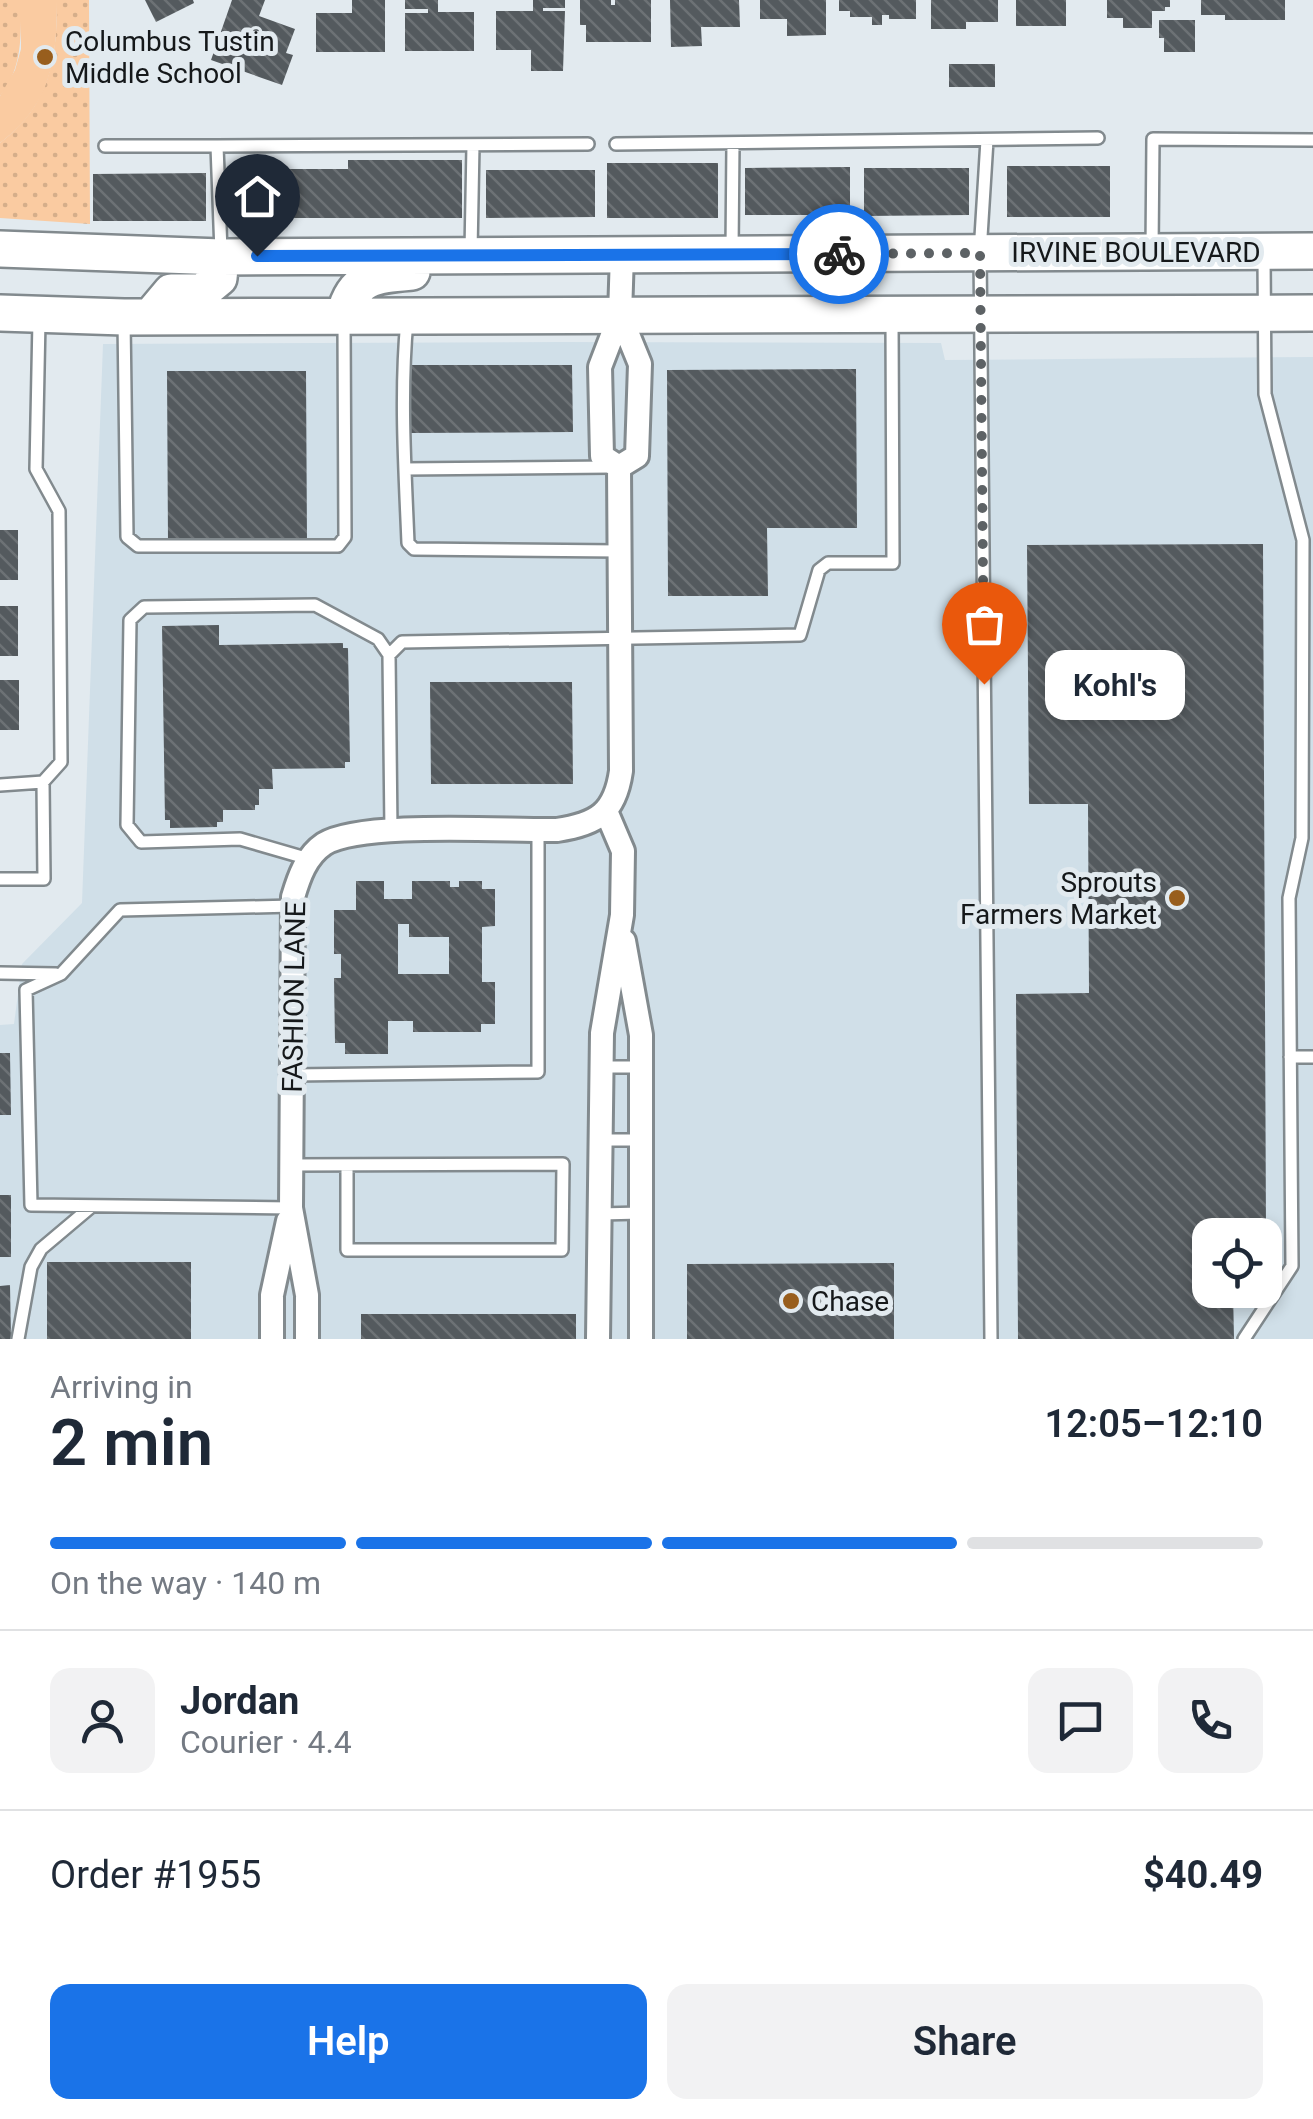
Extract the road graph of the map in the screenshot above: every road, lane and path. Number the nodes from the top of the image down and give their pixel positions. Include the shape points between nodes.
1 (1098, 138) dead end
2 (987, 140) junction
3 (1313, 140) edge
4 (733, 143) junction
5 (588, 144) dead end
6 (616, 144) dead end
7 (105, 146) dead end
8 (217, 146) junction
9 (473, 146) junction
10 (0, 249) edge
11 (1313, 251) edge
12 (1152, 252) junction
13 (1264, 252) junction
14 (980, 253) junction
15 (622, 254) junction
16 (732, 254) junction
17 (471, 255) junction
18 (221, 257) junction
19 (0, 313) edge
20 (1263, 313) junction
21 (1313, 313) edge
22 (982, 314) junction
23 (620, 315) junction
24 (892, 315) junction
25 (39, 316) junction
26 (344, 316) junction
27 (407, 316) junction
28 (137, 317) junction
29 (619, 467) junction
30 (405, 468) junction
31 (620, 551) junction
32 (621, 637) junction
33 (389, 655) junction
34 (1308, 737) edge
35 (43, 782) junction
36 (0, 785) edge
37 (606, 811) junction
38 (538, 830) junction
39 (391, 832) junction
40 (309, 859) junction
41 (0, 879) edge
42 (293, 906) junction
43 (622, 928) junction
44 (0, 974) edge
45 (61, 974) junction
46 (1290, 1057) junction
47 (1313, 1057) edge
48 (602, 1067) junction
49 (641, 1067) junction
50 (293, 1076) junction
51 (600, 1140) junction
52 (641, 1140) junction
53 (291, 1165) junction
54 (346, 1165) junction
55 (92, 1206) junction
56 (292, 1208) junction
57 (600, 1214) junction
58 (641, 1214) junction
59 (18, 1339) edge
60 (272, 1339) edge
61 (307, 1339) edge
62 (598, 1339) edge
63 (641, 1339) edge
64 (990, 1339) edge
65 (1244, 1339) edge

1 - 2 lane
2 - 4 lane
2 - 14 lane
3 - 12 lane via 1153,139
4 - 6 lane
4 - 16 lane
5 - 9 lane
7 - 8 lane
8 - 9 lane
8 - 18 lane
9 - 17 lane
10 - 18 main road, IRVINE BOULEVARD
11 - 13 main road, IRVINE BOULEVARD
12 - 13 main road, IRVINE BOULEVARD
12 - 14 main road, IRVINE BOULEVARD
13 - 20 lane
14 - 16 main road, IRVINE BOULEVARD
14 - 22 lane
15 - 16 main road, IRVINE BOULEVARD
15 - 17 main road, IRVINE BOULEVARD
15 - 23 street
17 - 18 main road, IRVINE BOULEVARD
17 - 26 main road via 359,284
18 - 28 main road via 219,278 202,292 171,292
19 - 25 main road
20 - 21 main road
20 - 22 main road
20 - 34 lane via 1265,394 1303,540
22 - 24 main road
22 - 64 lane
23 - 24 main road
23 - 27 main road
23 - 29 street via 600,367 602,456
23 - 29 street via 640,364 637,456
24 - 32 lane via 894,562 828,563 819,570 800,635
25 - 28 main road
25 - 35 lane via 36,468 60,511 61,762
26 - 27 main road
26 - 28 main road
26 - 28 lane via 344,537 338,546 138,546 127,537
27 - 30 lane
29 - 30 lane
29 - 31 street
30 - 31 lane via 408,543 414,550
31 - 32 street
32 - 33 lane via 402,642
32 - 37 street via 621,770
33 - 39 lane
33 - 40 lane via 378,639 314,604 144,608 130,620 127,825 141,842 240,839
34 - 46 lane via 1302,838 1289,898
35 - 36 lane
35 - 41 lane via 44,879
37 - 38 street via 580,827
37 - 43 street via 623,850
38 - 39 street
38 - 50 lane via 538,1072
39 - 40 street via 356,832 321,846
40 - 42 street, FASHION LANE
42 - 45 lane via 120,910
42 - 50 street, FASHION LANE
43 - 48 street
43 - 49 street
44 - 45 lane
45 - 55 lane via 26,990 31,1205
46 - 47 lane
46 - 65 lane via 1292,1266
48 - 49 lane
48 - 51 street
49 - 52 street
50 - 53 street, FASHION LANE
51 - 52 lane
51 - 57 street
52 - 58 street
53 - 54 lane
53 - 56 street, FASHION LANE
54 - 54 lane via 562,1164 562,1250 346,1250
55 - 56 lane
55 - 59 lane via 41,1249 30,1267
56 - 60 street, FASHION LANE via 272,1295
56 - 61 street, FASHION LANE via 307,1295
57 - 58 lane
57 - 62 street
58 - 63 street

